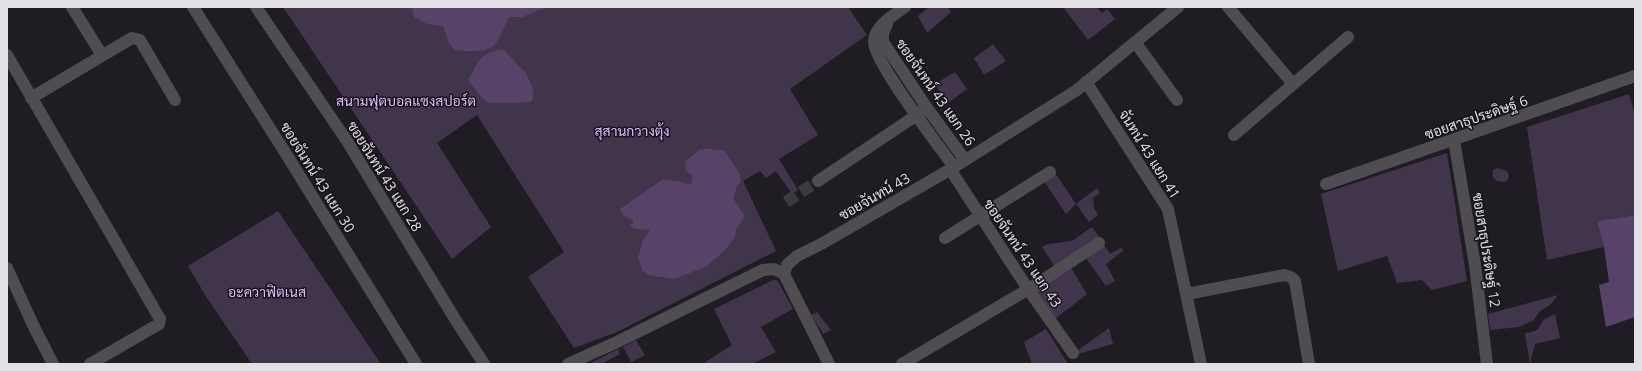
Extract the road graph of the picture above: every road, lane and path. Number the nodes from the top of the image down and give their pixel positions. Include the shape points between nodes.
1 (72, 7) edge
2 (193, 7) edge
3 (256, 7) edge
4 (1178, 7) edge
5 (1228, 7) edge
6 (901, 8) edge
7 (890, 18) junction
8 (1348, 37) dead end
9 (1135, 42) junction
10 (7, 55) edge
11 (102, 55) junction
12 (1635, 76) edge
13 (1086, 82) junction
14 (1293, 84) junction
15 (912, 85) junction
16 (902, 93) junction
17 (31, 98) junction
18 (175, 100) dead end
19 (1177, 100) dead end
20 (928, 108) junction
21 (917, 115) junction
22 (1234, 135) dead end
23 (1454, 140) junction
24 (965, 160) junction
25 (952, 168) junction
26 (1050, 172) dead end
27 (818, 181) tunnel mouth
28 (1326, 184) dead end
29 (979, 215) junction
30 (945, 238) dead end
31 (1099, 243) dead end
32 (7, 268) edge
33 (784, 274) junction
34 (1028, 289) junction
35 (1187, 294) junction
36 (1073, 353) dead end
37 (54, 364) edge
38 (90, 364) edge
39 (416, 364) edge
40 (484, 364) edge
41 (568, 364) edge
42 (829, 364) edge
43 (902, 364) edge
44 (1201, 364) edge
45 (1309, 364) edge
46 (1487, 364) edge

1 - 11 street
2 - 39 street, ซอยจันทน์ 43 แยก 30
3 - 40 street, ซอยจันทน์ 43 แยก 28 via 347,141
4 - 9 street, ซอยจันทน์ 43
5 - 14 street
6 - 7 street, ซอยจันทน์ 43 แยก 26
7 - 15 street, ซอยจันทน์ 43 แยก 26 via 883,33 884,42
7 - 16 street, ซอยจันทน์ 43 แยก 26 via 877,30 874,42 876,51
8 - 14 street
9 - 13 street, ซอยจันทน์ 43
9 - 19 street
10 - 17 street
11 - 17 street
11 - 18 street via 132,38 140,40
12 - 23 street, ซอยสาธุประดิษฐ์ 6
13 - 24 street, ซอยจันทน์ 43
13 - 35 street, จันทน์ 43 แยก 41 via 1168,209
14 - 22 street
15 - 16 street
15 - 20 street, ซอยจันทน์ 43 แยก 26
16 - 21 street, ซอยจันทน์ 43 แยก 26
17 - 38 street via 160,319 159,324
20 - 21 street
20 - 24 street, ซอยจันทน์ 43 แยก 26
21 - 25 street, ซอยจันทน์ 43 แยก 26
21 - 27 street, ซอยจันทน์ 43 แยก 26
23 - 28 street, ซอยสาธุประดิษฐ์ 6
23 - 46 street, ซอยสาธุประดิษฐ์ 12 via 1475,265
24 - 25 street, ซอยจันทน์ 43
25 - 29 street, ซอยจันทน์ 43 แยก 43
25 - 33 street, ซอยจันทน์ 43 via 797,256 787,265
26 - 29 street
29 - 30 street
29 - 34 street, ซอยจันทน์ 43 แยก 43
31 - 34 street
32 - 37 street
33 - 41 street via 774,269 763,270
33 - 42 street
34 - 36 street, ซอยจันทน์ 43 แยก 43
34 - 43 street
35 - 44 street, จันทน์ 43 แยก 41
35 - 45 street via 1284,275 1291,277 1295,281

